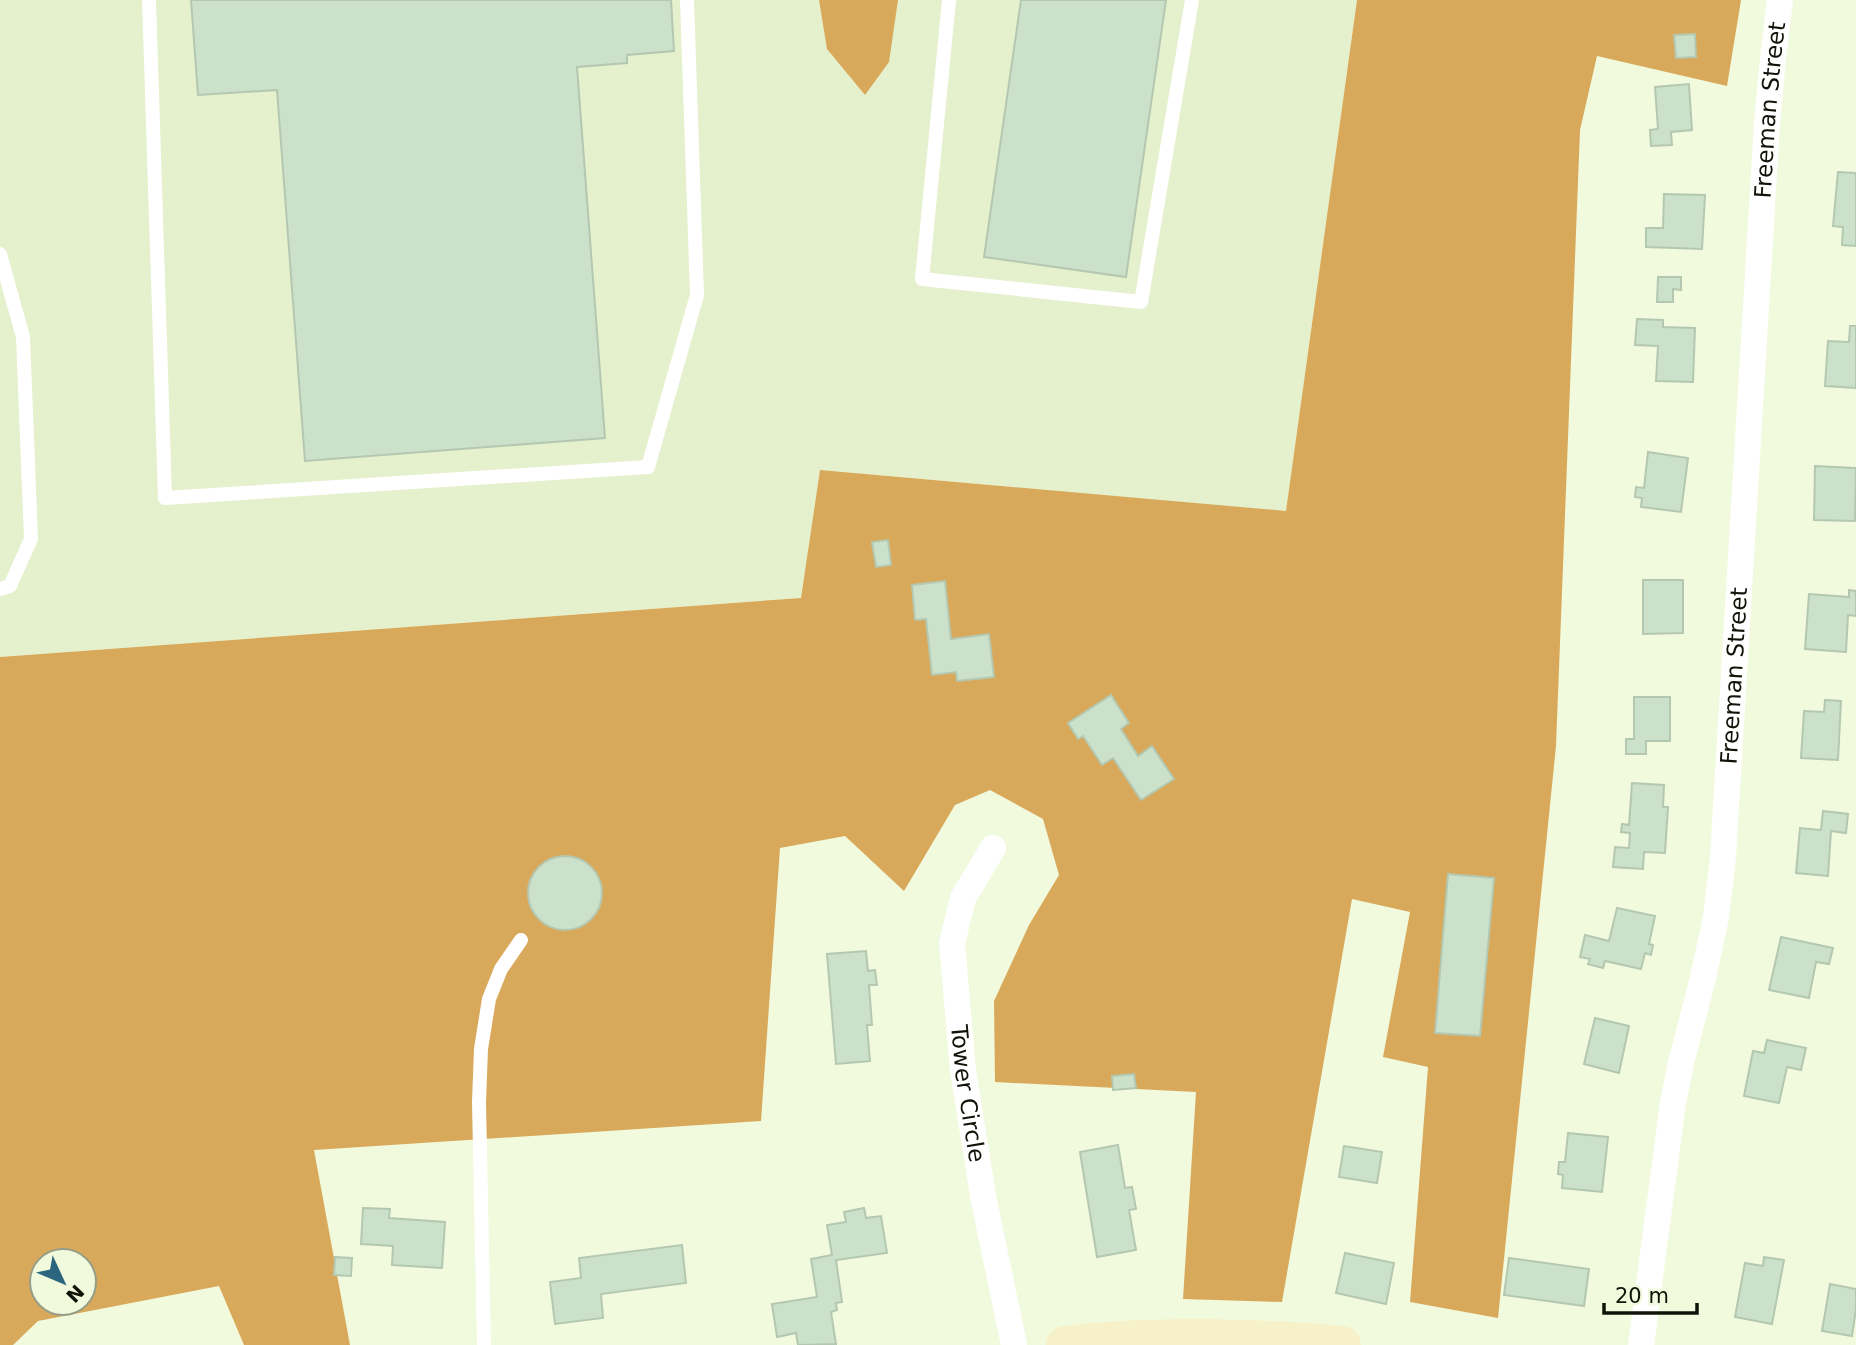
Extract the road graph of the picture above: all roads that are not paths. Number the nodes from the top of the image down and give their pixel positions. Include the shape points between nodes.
1 (149, 0) edge
2 (687, 0) edge
3 (949, 0) edge
4 (1192, 0) edge
5 (1780, 0) edge
6 (0, 254) edge
7 (0, 589) edge
8 (993, 848) dead end
9 (521, 940) dead end
10 (484, 1345) edge
11 (1014, 1345) edge
12 (1065, 1345) edge
13 (1342, 1345) edge
14 (1641, 1345) edge

1 - 2 lane via 165,498 648,467 697,295
3 - 4 lane via 922,279 1141,302
5 - 14 street, Freeman Street via 1768,123 1723,857 1713,930 1673,1103
6 - 7 lane via 23,337 31,539 10,586
8 - 11 street, Tower Circle via 963,898 952,943 965,1084
9 - 10 lane via 501,969 489,999 481,1049
12 - 13 main road via 1180,1338

